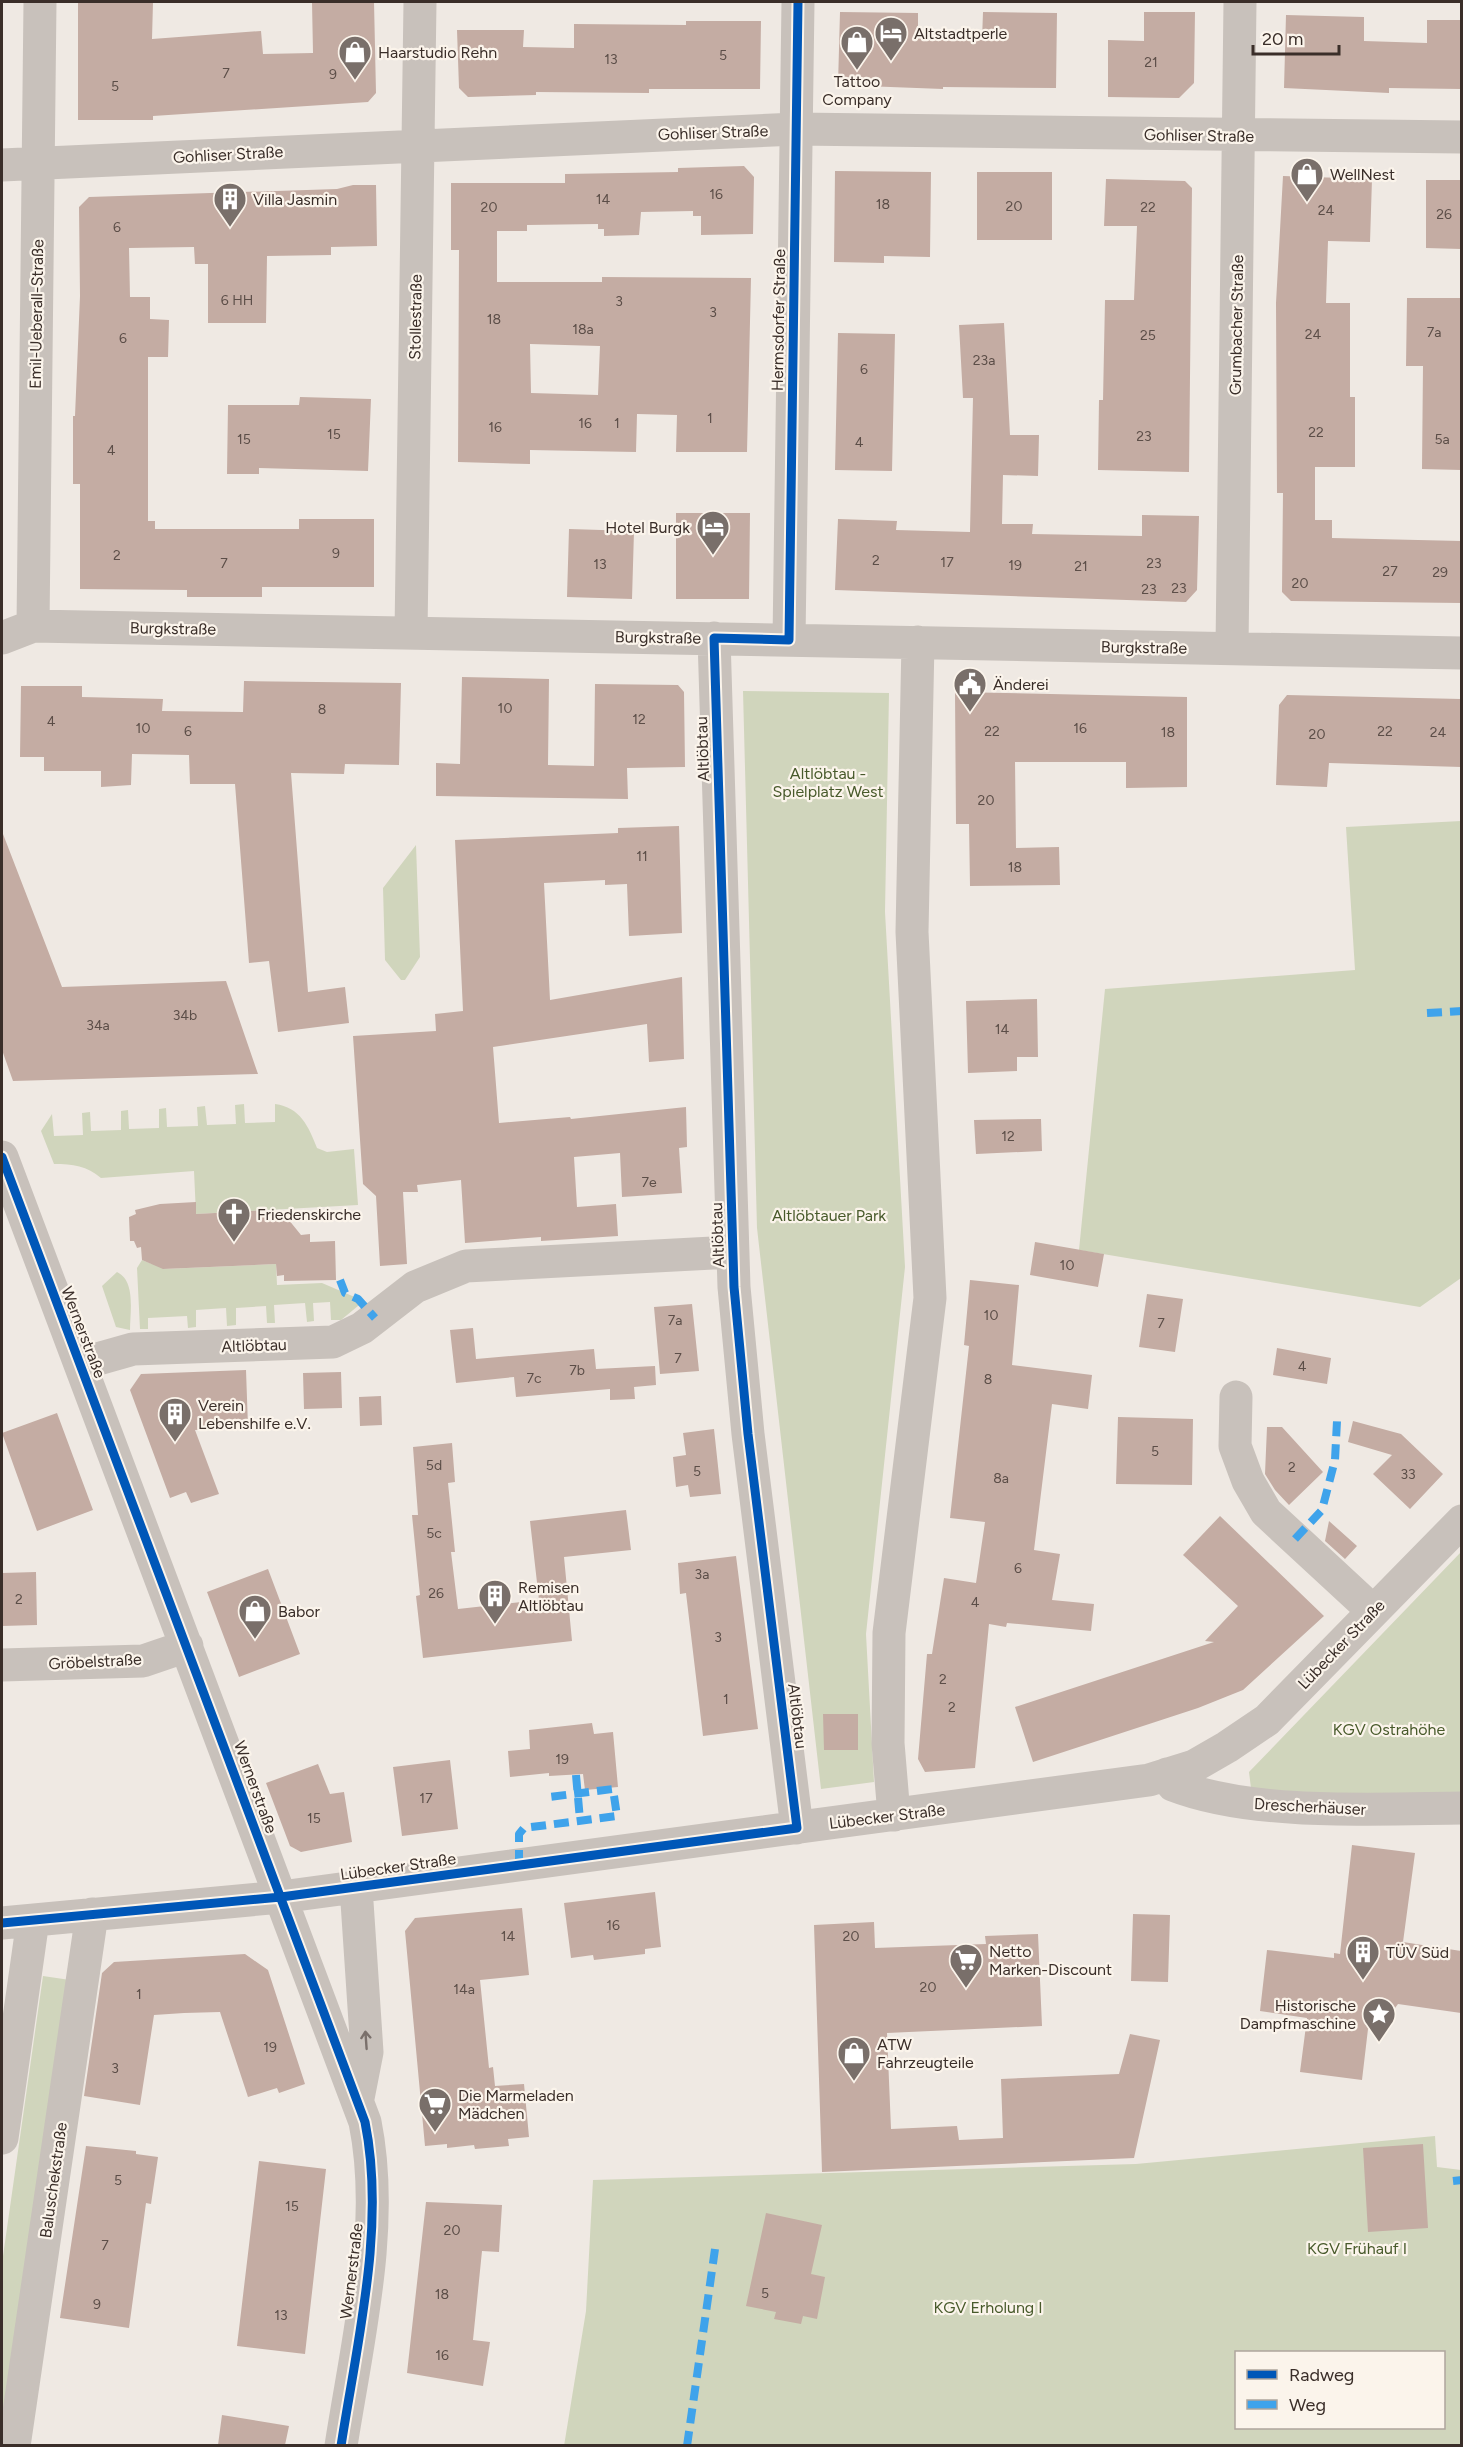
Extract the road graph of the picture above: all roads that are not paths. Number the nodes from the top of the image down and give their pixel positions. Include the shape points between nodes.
1 (40, 2) edge
2 (420, 2) edge
3 (798, 2) edge
4 (1240, 2) edge
5 (796, 129) junction
6 (1239, 135) junction
7 (1461, 137) edge
8 (418, 145) junction
9 (38, 163) junction
10 (2, 165) edge
11 (33, 626) junction
12 (411, 633) junction
13 (2, 638) edge
14 (714, 638) junction
15 (789, 640) junction
16 (918, 642) junction
17 (1232, 648) junction
18 (1461, 653) edge
19 (2, 1157) edge
20 (14, 1230) edge
21 (732, 1252) junction
22 (80, 1365) junction
23 (1236, 1397) dead end
24 (1461, 1521) edge
25 (1373, 1611) junction
26 (187, 1646) junction
27 (2, 1665) edge
28 (1167, 1774) junction
29 (1461, 1808) edge
30 (894, 1815) junction
31 (797, 1828) junction
32 (356, 1887) junction
33 (281, 1897) junction
34 (92, 1914) junction
35 (17, 1921) edge
36 (358, 2098) junction
37 (2, 2138) edge
38 (14, 2445) edge
39 (341, 2445) edge

1 - 9 street, Emil-Ueberall-Straße
2 - 8 street, Stollestraße
3 - 5 street, Hermsdorfer Straße
4 - 6 street, Grumbacher Straße
5 - 6 street, Gohliser Straße
5 - 8 street, Gohliser Straße
5 - 15 street, Hermsdorfer Straße
6 - 7 street, Gohliser Straße
6 - 17 street, Grumbacher Straße
8 - 9 street, Gohliser Straße
8 - 12 street, Stollestraße
9 - 10 street, Gohliser Straße
9 - 11 street, Emil-Ueberall-Straße
11 - 12 street, Burgkstraße
11 - 13 street, Burgkstraße
12 - 14 street, Burgkstraße
14 - 15 street, Burgkstraße
14 - 21 street, Altlöbtau
15 - 16 street, Burgkstraße
16 - 17 street, Burgkstraße
16 - 30 street via 912,932 930,1298 889,1634 888,1743
17 - 18 street, Burgkstraße
19 - 20 street, Wernerstraße
20 - 22 street, Wernerstraße
21 - 22 street, Altlöbtau via 466,1266 415,1287 362,1328 333,1342 133,1349
21 - 31 street, Altlöbtau via 744,1398
22 - 26 street, Wernerstraße
23 - 25 street via 1235,1446 1248,1481 1266,1512
24 - 25 street, Lübecker Straße
25 - 28 street, Lübecker Straße via 1267,1720 1194,1766
26 - 27 street, Gröbelstraße via 143,1661
26 - 33 street, Wernerstraße
28 - 29 street, Drescherhäuser via 1173,1785 1184,1790 1252,1804
28 - 30 street, Lübecker Straße via 1115,1786
30 - 31 street, Lübecker Straße
31 - 32 street, Lübecker Straße
32 - 33 street, Lübecker Straße
36 -> 32 street, Wernerstraße via 367,2052
33 - 34 street, Lübecker Straße
33 - 36 street, Wernerstraße
34 - 35 street, Lübecker Straße
34 - 38 street, Baluschekstraße
35 - 37 street
36 - 39 street, Wernerstraße via 371,2152 373,2210

